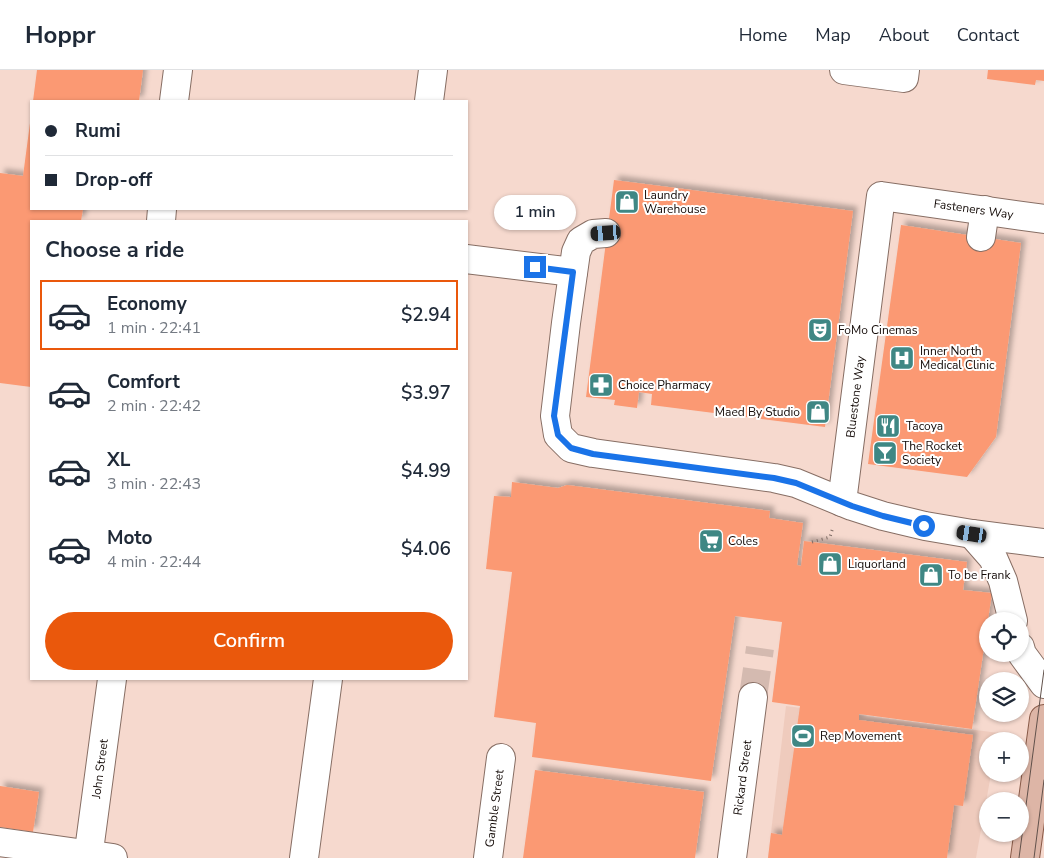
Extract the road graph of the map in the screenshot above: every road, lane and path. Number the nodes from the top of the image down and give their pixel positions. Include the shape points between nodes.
1 (178, 70) edge
2 (433, 70) edge
3 (844, 70) edge
4 (905, 70) edge
5 (174, 100) edge
6 (429, 100) edge
7 (904, 199) joint
8 (985, 210) junction
9 (1044, 219) edge
10 (606, 233) dead end
11 (981, 237) dead end
12 (468, 258) edge
13 (573, 272) junction
14 (842, 502) junction
15 (972, 534) junction
16 (1044, 543) edge
17 (1011, 612) edge
18 (1028, 662) edge
19 (112, 680) edge
20 (328, 680) edge
21 (1044, 684) edge
22 (753, 696) tunnel mouth
23 (1044, 719) edge
24 (501, 758) dead end
25 (0, 842) edge
26 (96, 857) edge
27 (304, 858) edge
28 (488, 858) edge
29 (732, 858) edge
30 (1025, 858) edge

1 - 5 street
2 - 6 street
3 - 4 street via 904,78
7 - 8 street, Fasteners Way
7 - 14 street, Bluestone Way via 881,196
8 - 9 street, Fasteners Way
8 - 11 street
10 - 13 street via 593,234 581,241
12 - 13 street
13 - 14 street via 554,416 558,435 571,448 593,454 774,478 796,483
14 - 15 street via 883,516
15 - 16 street
15 - 17 street via 993,558
18 - 21 street
19 - 26 street, John Street
20 - 27 street
22 - 29 street, Rickard Street
23 - 30 main road
24 - 28 street, Gamble Street
25 - 26 street

